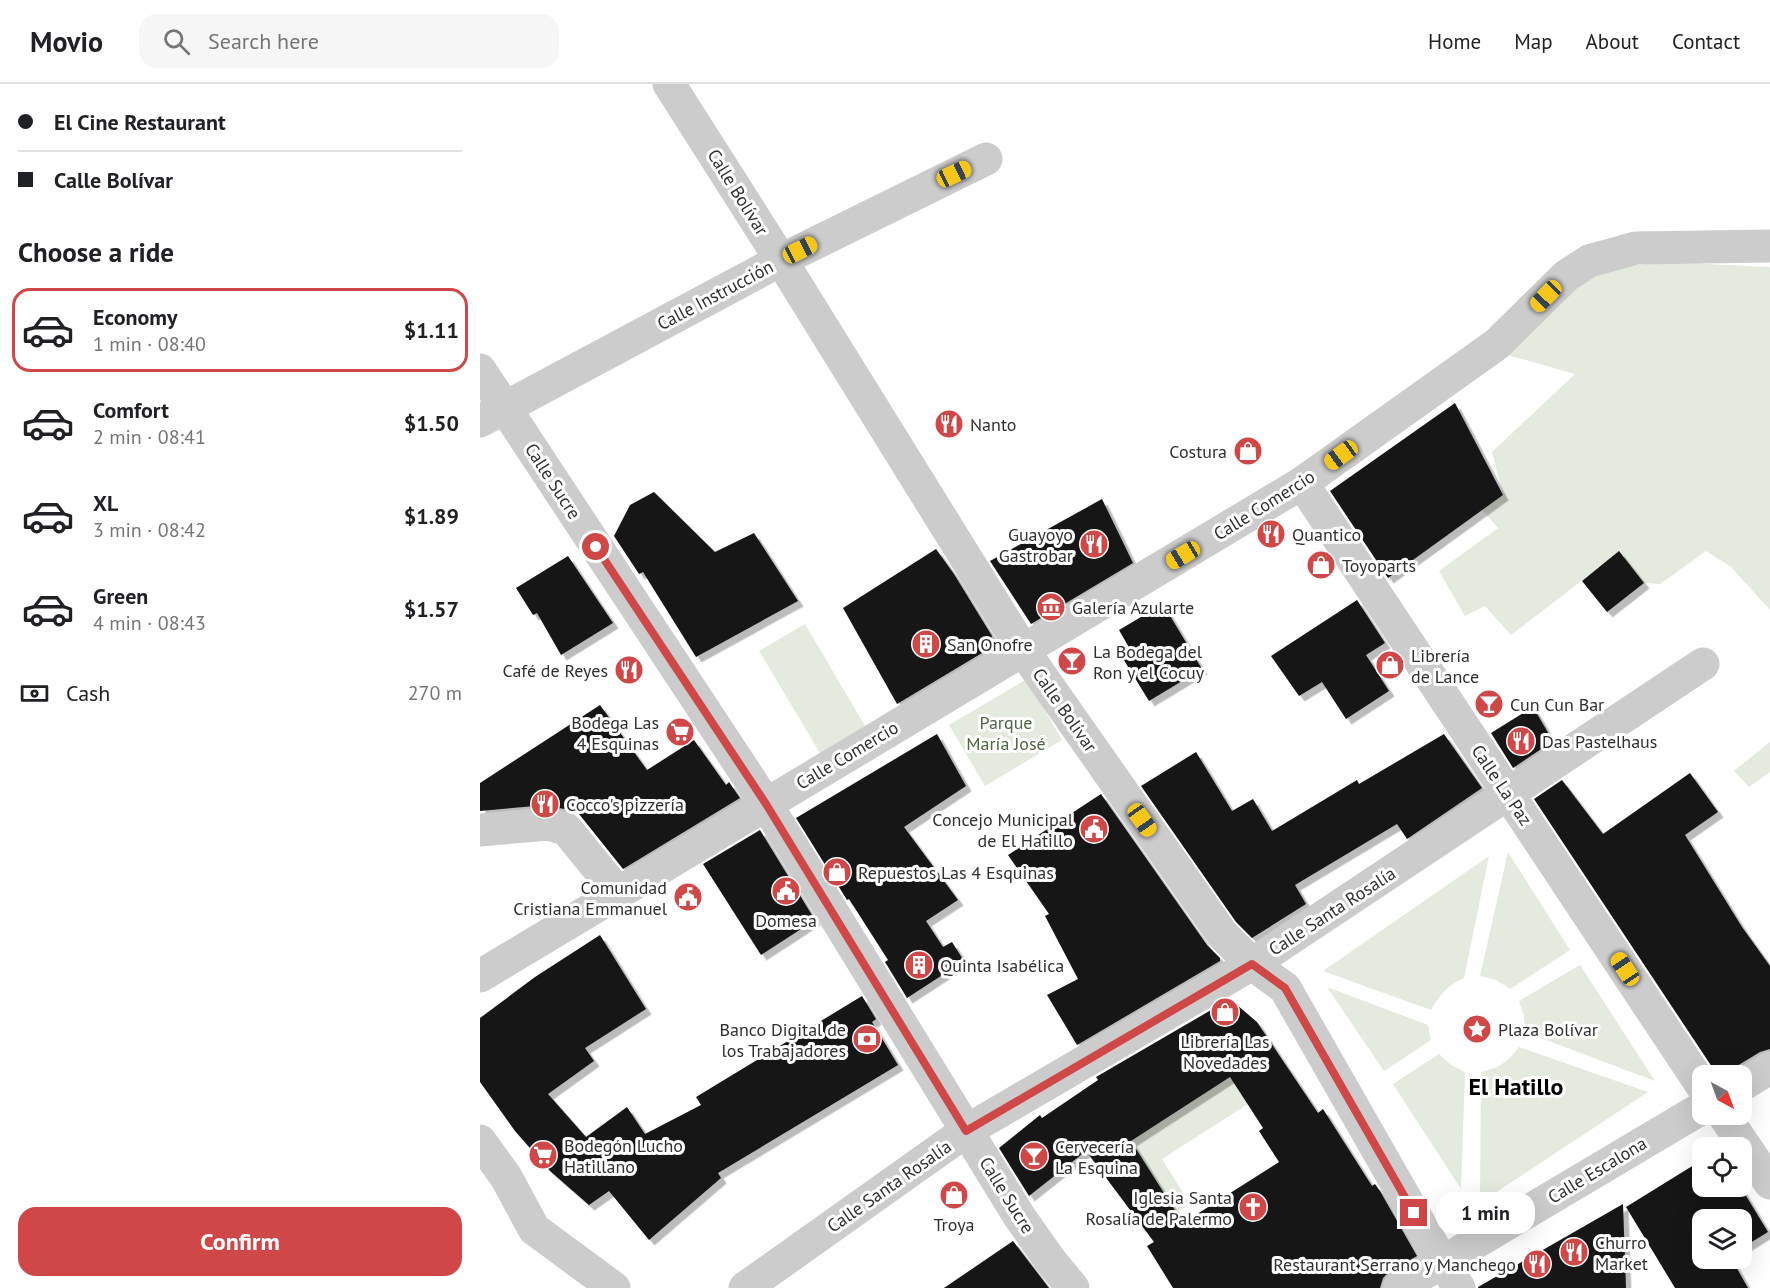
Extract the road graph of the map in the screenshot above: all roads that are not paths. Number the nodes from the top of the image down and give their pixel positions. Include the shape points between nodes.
1 (669, 84) edge
2 (986, 159) dead end
3 (1770, 246) edge
4 (781, 260) junction
5 (480, 370) edge
6 (492, 415) edge
7 (1302, 483) junction
8 (1023, 650) junction
9 (1703, 664) dead end
10 (1508, 793) junction
11 (766, 804) junction
12 (480, 830) edge
13 (619, 894) junction
14 (1252, 964) junction
15 (480, 976) edge
16 (1770, 1068) edge
17 (1692, 1071) edge
18 (1752, 1079) edge
19 (1692, 1115) edge
20 (1730, 1125) edge
21 (966, 1131) junction
22 (480, 1141) edge
23 (1770, 1183) edge
24 (1451, 1275) edge
25 (614, 1288) edge
26 (745, 1288) edge
27 (1073, 1288) edge
28 (1399, 1288) edge

1 - 4 street, Calle Bolívar
2 - 4 street, Calle Instrucción
3 - 7 street, Calle Comercio via 1636,248 1589,261 1566,276 1497,344
4 - 6 street, Calle Instrucción
4 - 8 street, Calle Bolívar
5 - 6 street, Calle Sucre
6 - 11 street, Calle Sucre
7 - 8 street, Calle Comercio
7 - 10 street, Calle La Paz
8 - 11 street, Calle Comercio
8 - 14 street, Calle Bolívar via 1222,934
9 - 10 street, Calle Santa Rosalía
10 - 14 street, Calle Santa Rosalía
10 - 17 street, Calle La Paz
11 - 13 street, Calle Comercio
11 - 21 street, Calle Sucre
12 - 13 street via 559,825
13 - 15 street, Calle Comercio
14 - 21 street, Calle Santa Rosalía
14 - 24 street, Calle Bolívar via 1285,988
16 - 18 street
19 - 24 street, Calle Escalona
20 - 23 street
21 - 26 street, Calle Santa Rosalía
21 - 27 street, Calle Sucre via 1019,1216
22 - 25 street via 534,1229
24 - 28 street, Calle Escalona via 1418,1275

